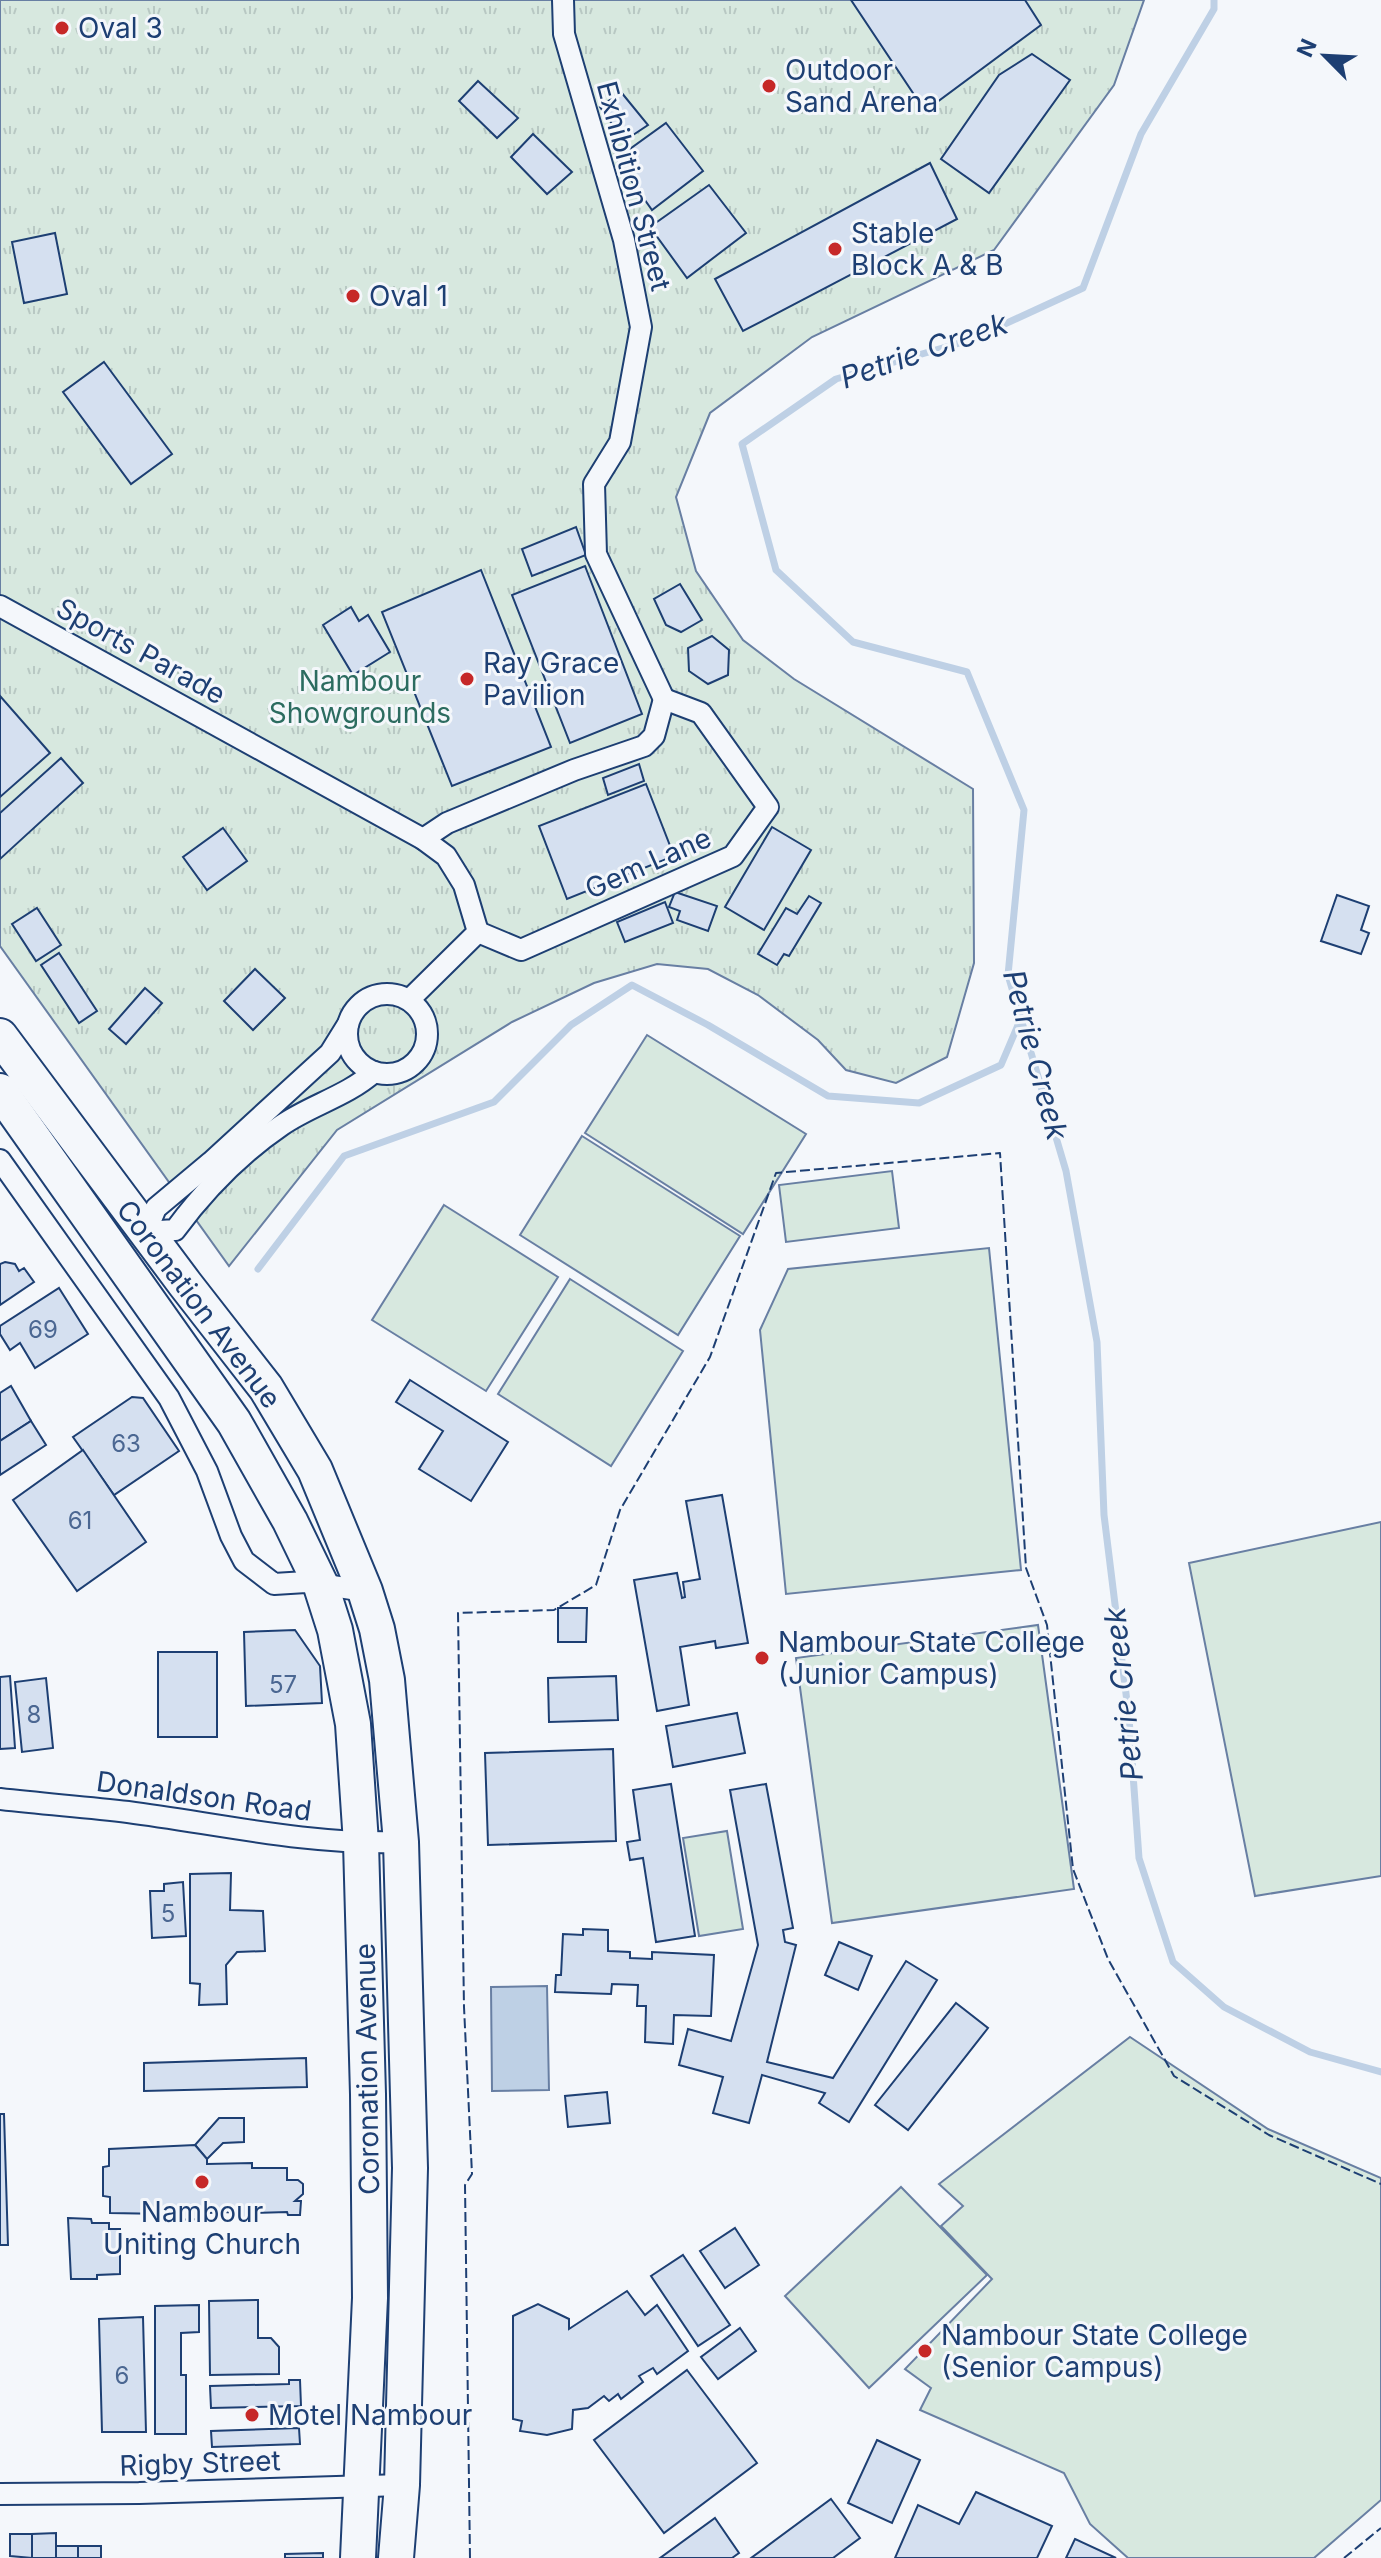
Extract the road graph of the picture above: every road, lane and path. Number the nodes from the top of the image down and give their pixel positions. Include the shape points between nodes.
1 (563, 0) edge
2 (0, 606) edge
3 (664, 699) junction
4 (423, 839) junction
5 (478, 932) junction
6 (409, 1000) junction
7 (348, 1024) junction
8 (0, 1036) edge
9 (374, 1072) junction
10 (0, 1091) edge
11 (0, 1160) edge
12 (146, 1232) junction
13 (116, 1256) junction
14 (320, 1583) junction
15 (365, 1591) junction
16 (0, 1799) edge
17 (401, 1842) junction
18 (361, 1843) junction
19 (362, 2485) junction
20 (402, 2485) junction
21 (0, 2494) edge
22 (358, 2558) edge
23 (396, 2558) edge

1 - 3 street, Exhibition Street via 564,34 624,240 641,327 620,442 594,484 596,554
2 - 4 street, Sports Parade
3 - 4 street via 654,736 644,746 461,817
3 - 5 street, Gem Lane via 701,713 768,807 733,856 521,950
4 - 5 street, Sports Parade via 446,856 464,885
5 - 6 street
6 - 7 street via 397,995 372,997 353,1012
6 - 9 street via 425,1020 426,1045 400,1073
7 - 9 street via 355,1058
7 - 12 street via 330,1053 156,1208
8 - 12 main road, Coronation Avenue
9 - 12 street via 283,1124 245,1154 175,1230
10 - 13 main road, Coronation Avenue
11 - 14 street via 169,1398 207,1471 244,1561 274,1584
12 - 13 street
12 - 15 main road, Coronation Avenue via 266,1388 315,1470
13 - 14 main road, Coronation Avenue via 234,1422
14 - 15 street
14 - 18 main road, Coronation Avenue via 353,1724
15 - 17 main road, Coronation Avenue via 387,1680
16 - 18 street, Donaldson Road
17 - 18 street, Donaldson Road
17 - 20 main road, Coronation Avenue via 410,2168
18 - 19 main road, Coronation Avenue via 370,2268
19 - 20 street, Rigby Street
19 - 21 street, Rigby Street
19 - 22 main road, Coronation Avenue
20 - 23 main road, Coronation Avenue

